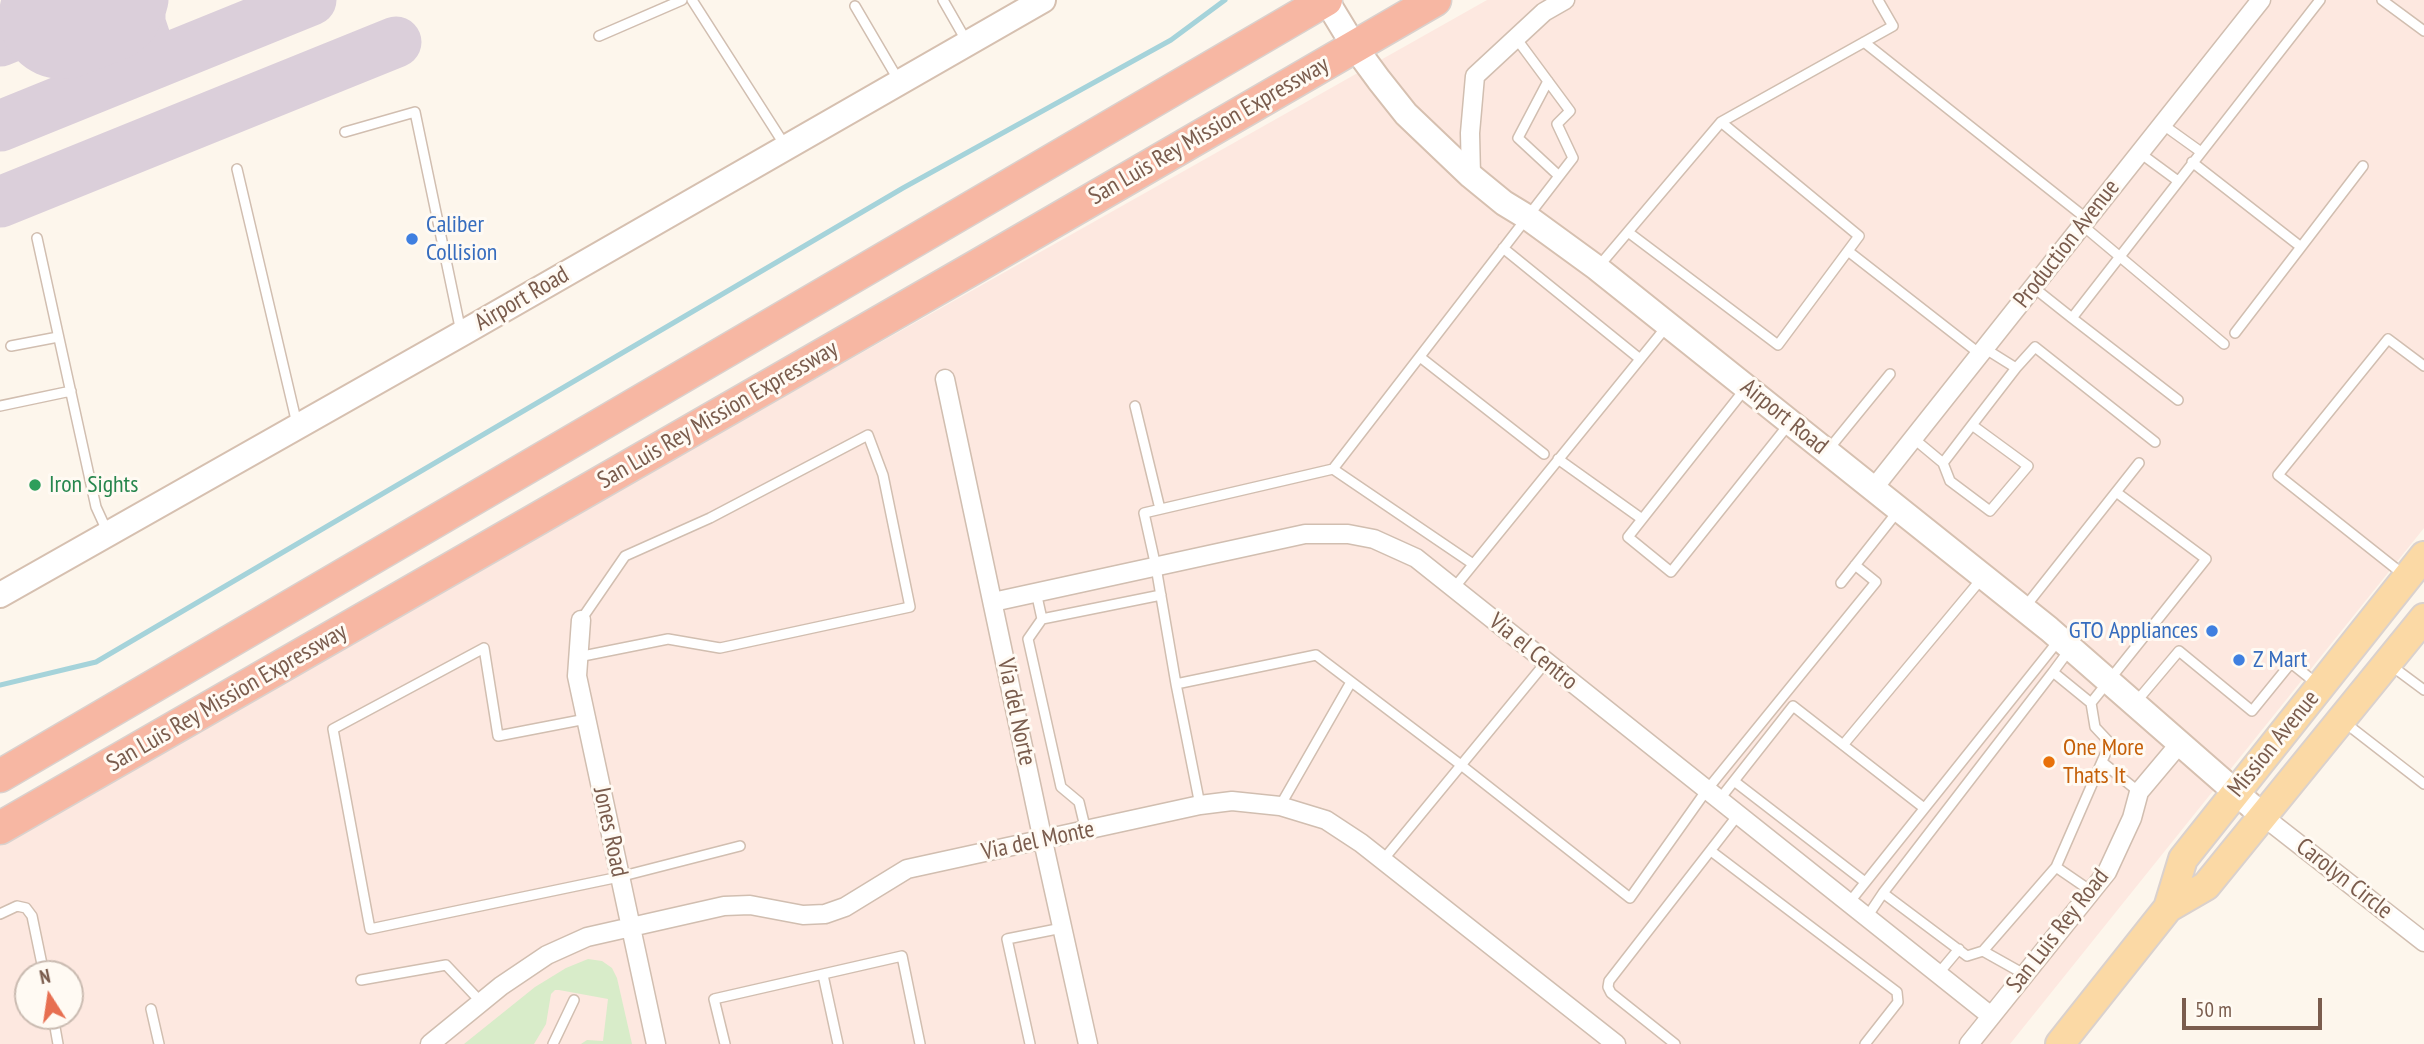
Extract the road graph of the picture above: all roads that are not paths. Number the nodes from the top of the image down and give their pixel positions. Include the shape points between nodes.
1 (682, 0) edge
2 (692, 0) edge
3 (943, 0) edge
4 (1042, 0) edge
5 (1326, 0) edge
6 (1435, 0) edge
7 (1565, 0) edge
8 (1878, 0) edge
9 (2261, 0) edge
10 (2320, 0) edge
11 (2382, 0) edge
12 (855, 6) dead end
13 (2424, 31) edge
14 (599, 36) dead end
15 (1515, 37) junction
16 (1864, 42) junction
17 (968, 44) junction
18 (1354, 46) junction
19 (1548, 81) junction
20 (900, 83) junction
21 (1721, 122) junction
22 (2162, 124) junction
23 (345, 132) dead end
24 (786, 148) junction
25 (2201, 152) junction
26 (2140, 153) junction
27 (2192, 162) junction
28 (2363, 166) dead end
29 (237, 169) dead end
30 (1471, 176) junction
31 (1559, 176) junction
32 (2178, 181) junction
33 (1527, 217) junction
34 (2085, 222) junction
35 (1628, 232) junction
36 (37, 238) dead end
37 (2301, 247) junction
38 (1503, 248) junction
39 (1848, 251) junction
40 (2119, 258) junction
41 (1597, 268) junction
42 (2033, 287) junction
43 (2072, 318) junction
44 (1668, 325) junction
45 (2235, 333) dead end
46 (461, 334) junction
47 (58, 337) junction
48 (2224, 344) dead end
49 (11, 346) dead end
50 (1982, 351) junction
51 (1420, 357) junction
52 (1640, 359) junction
53 (2424, 366) edge
54 (2016, 368) junction
55 (1890, 374) dead end
56 (945, 379) dead end
57 (1746, 388) junction
58 (71, 391) junction
59 (2178, 400) dead end
60 (0, 406) edge
61 (1135, 406) dead end
62 (1790, 423) junction
63 (1972, 425) junction
64 (298, 426) junction
65 (1913, 438) junction
66 (2155, 442) dead end
67 (1826, 452) junction
68 (1544, 454) dead end
69 (1559, 459) junction
70 (1942, 463) junction
71 (2139, 463) dead end
72 (1333, 469) junction
73 (1873, 489) junction
74 (2116, 492) junction
75 (1160, 509) junction
76 (1899, 509) junction
77 (1642, 519) junction
78 (107, 533) junction
79 (1473, 564) junction
80 (1855, 565) junction
81 (1156, 567) junction
82 (2418, 576) edge
83 (1984, 577) junction
84 (1841, 583) dead end
85 (1454, 588) junction
86 (1036, 592) junction
87 (1161, 594) junction
88 (0, 595) edge
89 (993, 602) junction
90 (2024, 609) junction
91 (1042, 619) junction
92 (581, 620) joint
93 (2421, 629) edge
94 (2065, 643) junction
95 (578, 657) junction
96 (1546, 662) junction
97 (2388, 663) junction
98 (2053, 672) junction
99 (2110, 681) junction
100 (1351, 682) junction
101 (1176, 684) junction
102 (2321, 686) junction
103 (2424, 690) edge
104 (2091, 703) junction
105 (2135, 703) junction
106 (586, 719) junction
107 (2343, 721) junction
108 (2181, 742) junction
109 (1843, 745) junction
110 (2102, 762) junction
111 (1461, 765) junction
112 (0, 776) edge
113 (1734, 780) junction
114 (2424, 784) edge
115 (2139, 792) junction
116 (2236, 792) junction
117 (1712, 795) junction
118 (1200, 805) junction
119 (1280, 806) junction
120 (1924, 808) junction
121 (1738, 815) junction
122 (2264, 817) junction
123 (0, 828) edge
124 (1086, 831) junction
125 (1043, 841) junction
126 (740, 846) dead end
127 (1711, 850) junction
128 (1383, 860) junction
129 (2056, 867) junction
130 (619, 877) junction
131 (1865, 883) junction
132 (2091, 891) junction
133 (1883, 893) junction
134 (1848, 904) junction
135 (2168, 908) junction
136 (0, 914) edge
137 (1867, 917) junction
138 (630, 926) junction
139 (1062, 929) junction
140 (2424, 942) edge
141 (1959, 949) junction
142 (1983, 951) junction
143 (41, 960) edge
144 (1938, 974) junction
145 (2024, 974) junction
146 (823, 975) junction
147 (361, 980) dead end
148 (574, 1000) dead end
149 (481, 1002) junction
150 (151, 1009) dead end
151 (1991, 1016) junction
152 (159, 1044) edge
153 (430, 1044) edge
154 (553, 1044) edge
155 (656, 1044) edge
156 (725, 1044) edge
157 (838, 1044) edge
158 (920, 1044) edge
159 (1030, 1044) edge
160 (1088, 1044) edge
161 (1616, 1044) edge
162 (1675, 1044) edge
163 (1865, 1044) edge
164 (1969, 1044) edge
165 (2060, 1044) edge

1 - 14 lane
2 - 24 lane
3 - 17 lane
4 - 17 street, Airport Road
5 - 18 street, Airport Road
5 - 112 highway, San Luis Rey Mission Expressway
6 - 18 highway, San Luis Rey Mission Expressway
7 - 15 street
8 - 16 lane via 1893,26
9 - 22 street, Production Avenue
10 - 25 lane
11 - 13 lane
12 - 20 lane
15 - 19 lane
15 - 30 street via 1475,76
16 - 21 lane
16 - 34 lane
17 - 20 street, Airport Road
18 - 30 street, Airport Road via 1406,114
18 - 123 highway, San Luis Rey Mission Expressway
19 - 31 lane via 1570,111 1558,124 1573,158
19 - 31 lane via 1518,138
20 - 24 street, Airport Road
21 - 35 lane
21 - 39 lane via 1859,236
22 - 25 lane
22 - 26 street, Production Avenue
23 - 46 lane via 415,112
24 - 46 street, Airport Road
25 - 27 lane
26 - 32 lane
26 - 34 street, Production Avenue
27 - 32 lane
27 - 37 lane
28 - 37 lane
29 - 64 lane
30 - 33 street, Airport Road
31 - 33 lane
32 - 40 lane
33 - 38 lane
33 - 41 street, Airport Road
34 - 40 lane
34 - 42 street, Production Avenue
35 - 39 lane via 1778,345
35 - 41 lane
36 - 47 lane
37 - 45 lane
38 - 51 lane
38 - 52 lane
39 - 50 lane
40 - 43 lane
40 - 48 lane
41 - 44 street, Airport Road
42 - 43 lane
42 - 50 street, Production Avenue
43 - 59 lane
44 - 52 lane
44 - 57 street, Airport Road
46 - 64 street, Airport Road
47 - 49 lane
47 - 58 lane
50 - 54 lane
50 - 65 street, Production Avenue
51 - 68 lane
51 - 72 lane
52 - 69 lane
53 - 82 lane via 2388,339 2278,475
54 - 63 lane
54 - 66 lane via 2035,347
55 - 67 lane
56 - 89 street, Via del Norte
57 - 62 street, Airport Road
57 - 77 lane
58 - 60 lane
58 - 78 lane via 96,507
61 - 75 lane
62 - 67 street, Airport Road
62 - 77 lane via 1671,572 1628,537
63 - 70 lane
63 - 70 lane via 2028,466 1990,511 1950,481
64 - 78 street, Airport Road
65 - 70 lane
65 - 73 street, Production Avenue
67 - 73 street, Airport Road
69 - 77 lane
69 - 79 lane
71 - 74 lane
72 - 75 lane
72 - 79 lane
73 - 76 street, Airport Road
74 - 90 lane
74 - 99 lane via 2206,559
75 - 81 lane via 1144,513
76 - 80 lane
76 - 83 street, Airport Road
78 - 88 street, Airport Road
79 - 85 lane
80 - 84 lane
80 - 117 lane via 1876,582
81 - 85 street, Via el Centro via 1305,534 1348,534 1374,539 1416,558
81 - 86 street, Via el Centro
81 - 87 lane
82 - 93 main road
82 - 102 main road, Mission Avenue
83 - 90 street, Airport Road
83 - 109 lane
85 - 96 street, Via el Centro
86 - 89 street, Via el Centro
86 - 91 lane
87 - 91 lane
87 - 101 lane
89 - 125 street, Via del Norte
90 - 94 street, Airport Road
91 - 124 lane via 1028,639 1061,787 1079,802
92 - 95 street, Jones Road
92 - 95 lane via 625,556 710,518 868,435 883,475 910,607 720,648 668,639
93 - 97 main road, Mission Avenue
94 - 98 lane
94 - 99 street, Airport Road
94 - 120 lane
95 - 106 street, Jones Road
96 - 111 lane
96 - 117 street, Via el Centro
97 - 103 lane
97 - 107 main road, Mission Avenue
98 - 104 lane
98 - 133 lane
99 - 104 lane
99 - 105 street, Airport Road
100 - 101 lane via 1316,655
100 - 111 lane
100 - 119 lane
101 - 118 lane
102 - 105 lane via 2291,663 2252,711 2179,651
102 - 116 main road, Mission Avenue
104 - 110 lane via 2095,727 2110,743
105 - 108 street, Airport Road
106 - 130 street, Jones Road
106 - 130 lane via 498,736 484,648 333,729 370,929
107 - 114 lane
107 - 122 main road, Mission Avenue
108 - 115 street, San Luis Rey Road
108 - 116 street, Airport Road
109 - 113 lane via 1793,706
109 - 120 lane
110 - 115 lane
110 - 129 lane
111 - 117 lane via 1630,898
111 - 128 lane
113 - 117 lane
113 - 131 lane
115 - 132 street, San Luis Rey Road via 2107,872
116 - 122 street, Airport Road
116 - 135 main road, Mission Avenue via 2183,859
117 - 121 street, Via el Centro
118 - 119 street, Via del Monte
118 - 124 street, Via del Monte
119 - 128 street, Via del Monte via 1326,820
120 - 131 lane
121 - 127 lane
121 - 134 street, Via el Centro
122 - 135 main road, Mission Avenue via 2206,886
122 - 140 street, Carolyn Circle
124 - 125 street, Via del Monte
125 - 138 street, Via del Monte via 907,869 825,914 724,906
125 - 139 street, Via del Norte
126 - 130 lane
127 - 162 lane via 1609,981 1611,993
127 - 163 lane via 1898,992 1898,1002
128 - 161 street, Via del Monte
129 - 132 lane
129 - 142 lane
130 - 138 street, Jones Road
131 - 134 lane
132 - 145 street, San Luis Rey Road
133 - 137 lane
133 - 141 lane
134 - 137 street, Via el Centro
135 - 165 main road, Mission Avenue
136 - 143 lane via 16,905 26,908 32,916
137 - 144 street, Via el Centro
138 - 149 street, Via del Monte via 587,937 547,955
138 - 155 street, Jones Road
139 - 159 lane via 1007,939
139 - 160 street, Via del Norte
141 - 142 lane via 1967,956
141 - 144 lane
142 - 145 lane
144 - 151 street, Via el Centro
145 - 151 street, San Luis Rey Road
146 - 156 lane via 714,999
146 - 157 lane
146 - 158 lane via 902,956
147 - 149 lane via 446,965
148 - 154 lane
149 - 153 street, Via del Monte
150 - 152 lane
151 - 164 street, San Luis Rey Road

